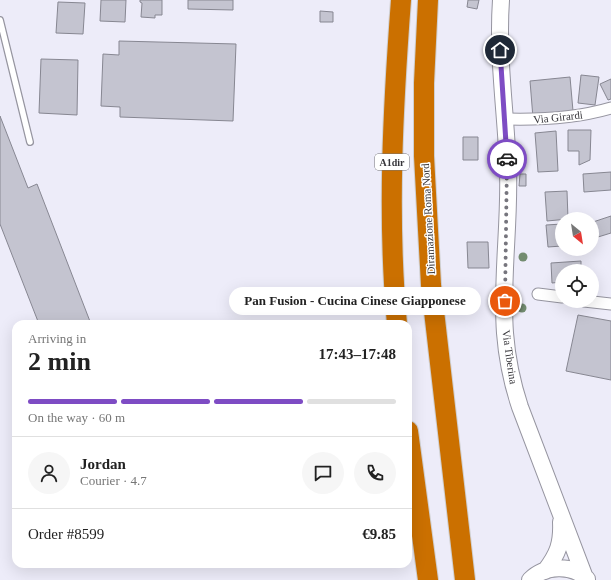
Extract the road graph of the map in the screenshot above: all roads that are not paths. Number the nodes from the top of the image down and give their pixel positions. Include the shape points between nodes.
1 (402, 0) edge
2 (428, 0) edge
3 (501, 0) edge
4 (0, 20) edge
5 (2, 40) edge
6 (611, 108) edge
7 (505, 119) junction
8 (30, 142) dead end
9 (538, 294) dead end
10 (555, 296) edge
11 (599, 303) edge
12 (611, 304) edge
13 (397, 320) edge
14 (412, 461) edge
15 (561, 514) junction
16 (545, 571) junction
17 (586, 578) edge
18 (428, 580) edge
19 (465, 580) edge
20 (530, 580) edge

1 - 13 highway, A1dir via 392,161
2 - 19 highway, Diramazione Roma Nord / A1dir via 424,149 432,285
3 - 7 main road, Via Tiberina via 500,40
4 - 5 lane
5 - 8 lane
6 - 7 street, Via Girardi via 582,115 532,120
7 - 15 main road, Via Tiberina via 508,171 505,315 508,362 520,407
9 - 10 street
11 - 12 street
14 - 18 highway
15 - 16 main road, Via Tiberina via 562,536 556,555
15 - 17 main road, Via Tiberina
16 - 17 main road, Via Tiberina via 558,568 572,570
16 - 20 main road, Via Tiberina

